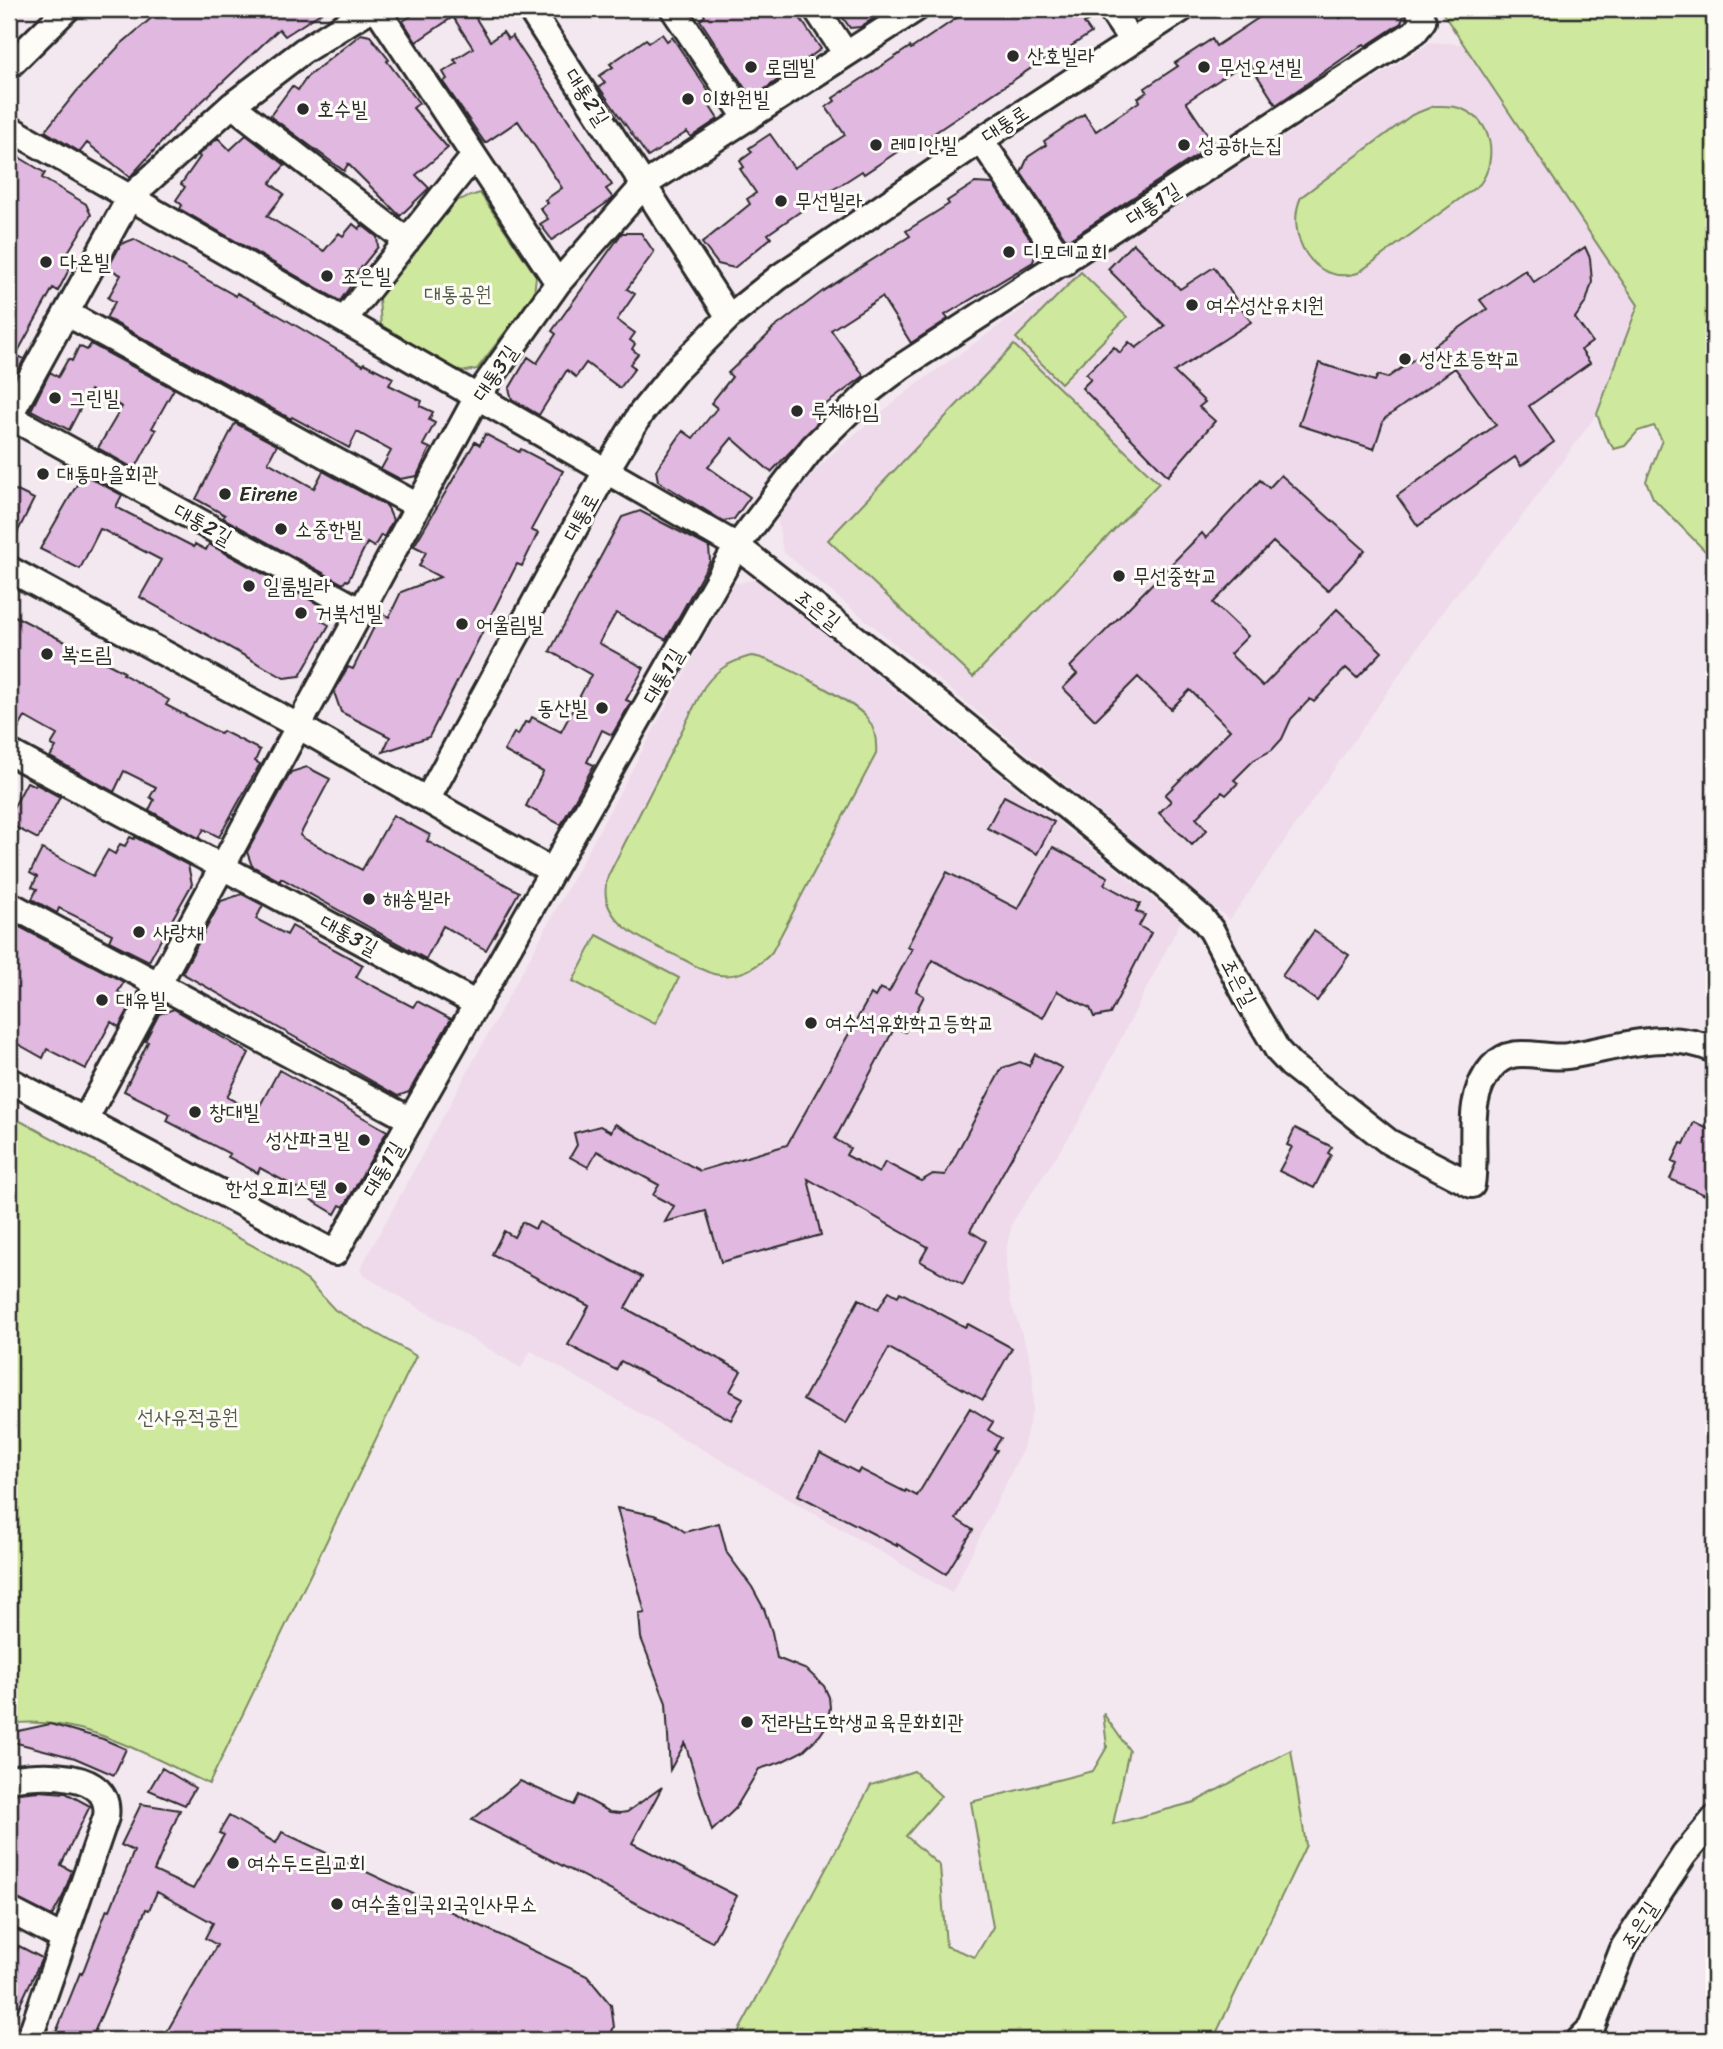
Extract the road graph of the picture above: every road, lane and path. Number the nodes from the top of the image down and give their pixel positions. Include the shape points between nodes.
1 (66, 9) edge
2 (370, 9) edge
3 (377, 9) edge
4 (530, 9) edge
5 (673, 9) edge
6 (817, 9) edge
7 (916, 9) edge
8 (1110, 9) edge
9 (1182, 9) edge
10 (1418, 9) edge
11 (1132, 41) junction
12 (846, 54) junction
13 (9, 66) edge
14 (232, 105) junction
15 (747, 119) junction
16 (9, 128) edge
17 (981, 140) junction
18 (474, 156) junction
19 (645, 185) junction
20 (130, 197) junction
21 (407, 241) junction
22 (1064, 262) junction
23 (558, 283) junction
24 (66, 313) junction
25 (729, 317) junction
26 (344, 320) junction
27 (477, 397) junction
28 (9, 417) edge
29 (606, 471) junction
30 (418, 506) junction
31 (737, 547) junction
32 (9, 569) edge
33 (361, 611) junction
34 (298, 726) junction
35 (9, 752) edge
36 (427, 800) junction
37 (222, 867) junction
38 (552, 871) junction
39 (9, 904) edge
40 (158, 985) junction
41 (477, 1004) junction
42 (1714, 1050) edge
43 (9, 1080) edge
44 (411, 1119) junction
45 (85, 1120) junction
46 (9, 1779) edge
47 (1714, 1819) edge
48 (9, 1910) edge
49 (63, 1938) junction
50 (29, 2040) edge
51 (1579, 2040) edge

1 - 13 street
2 - 14 street, 대통2길 via 303,51
3 - 18 street
4 - 19 street, 대통2길
5 - 15 street
6 - 12 street
7 - 12 street, 대통3길
8 - 11 street
9 - 11 street, 대통로
10 - 22 street, 대통1길 via 1423,21 1415,32
11 - 17 street, 대통로
12 - 15 street, 대통3길
14 - 20 street, 대통2길
14 - 21 street
15 - 19 street, 대통3길
16 - 20 street
17 - 22 street
17 - 25 street, 대통로 via 779,277
18 - 21 street
18 - 23 street
19 - 23 street, 대통3길
19 - 25 street, 대통2길
20 - 24 street, 대통2길
20 - 26 street
21 - 26 street
22 - 31 street, 대통1길 via 872,389 813,447
23 - 27 street, 대통3길
24 - 28 street, 대통2길
24 - 30 street
25 - 29 street, 대통로 via 641,413
26 - 27 street
27 - 29 street
27 - 30 street, 대통3길
28 - 33 street, 대통2길
29 - 31 street
29 - 36 street, 대통로
30 - 33 street, 대통3길
31 - 38 street, 대통1길
31 - 42 street, 조은길 via 910,680 1202,918 1278,1051 1291,1065 1389,1142 1460,1179 1472,1185 1472,1118 1481,1086 1500,1060 1527,1053 1566,1056 1648,1039 1690,1042
32 - 34 street
33 - 34 street, 대통3길
34 - 36 street
34 - 37 street, 대통3길
35 - 37 street
36 - 38 street
37 - 40 street, 대통3길
37 - 41 street, 대통3길
38 - 41 street, 대통1길
39 - 40 street
40 - 44 street
40 - 45 street, 대통3길
41 - 44 street, 대통1길
43 - 45 street, 대통1길
44 - 45 street, 대통1길 via 335,1253
46 - 49 street via 65,1777 91,1785 106,1798 106,1817
47 - 51 street, 조은길 via 1684,1855 1624,1946 1596,2019
48 - 49 street
49 - 50 street

